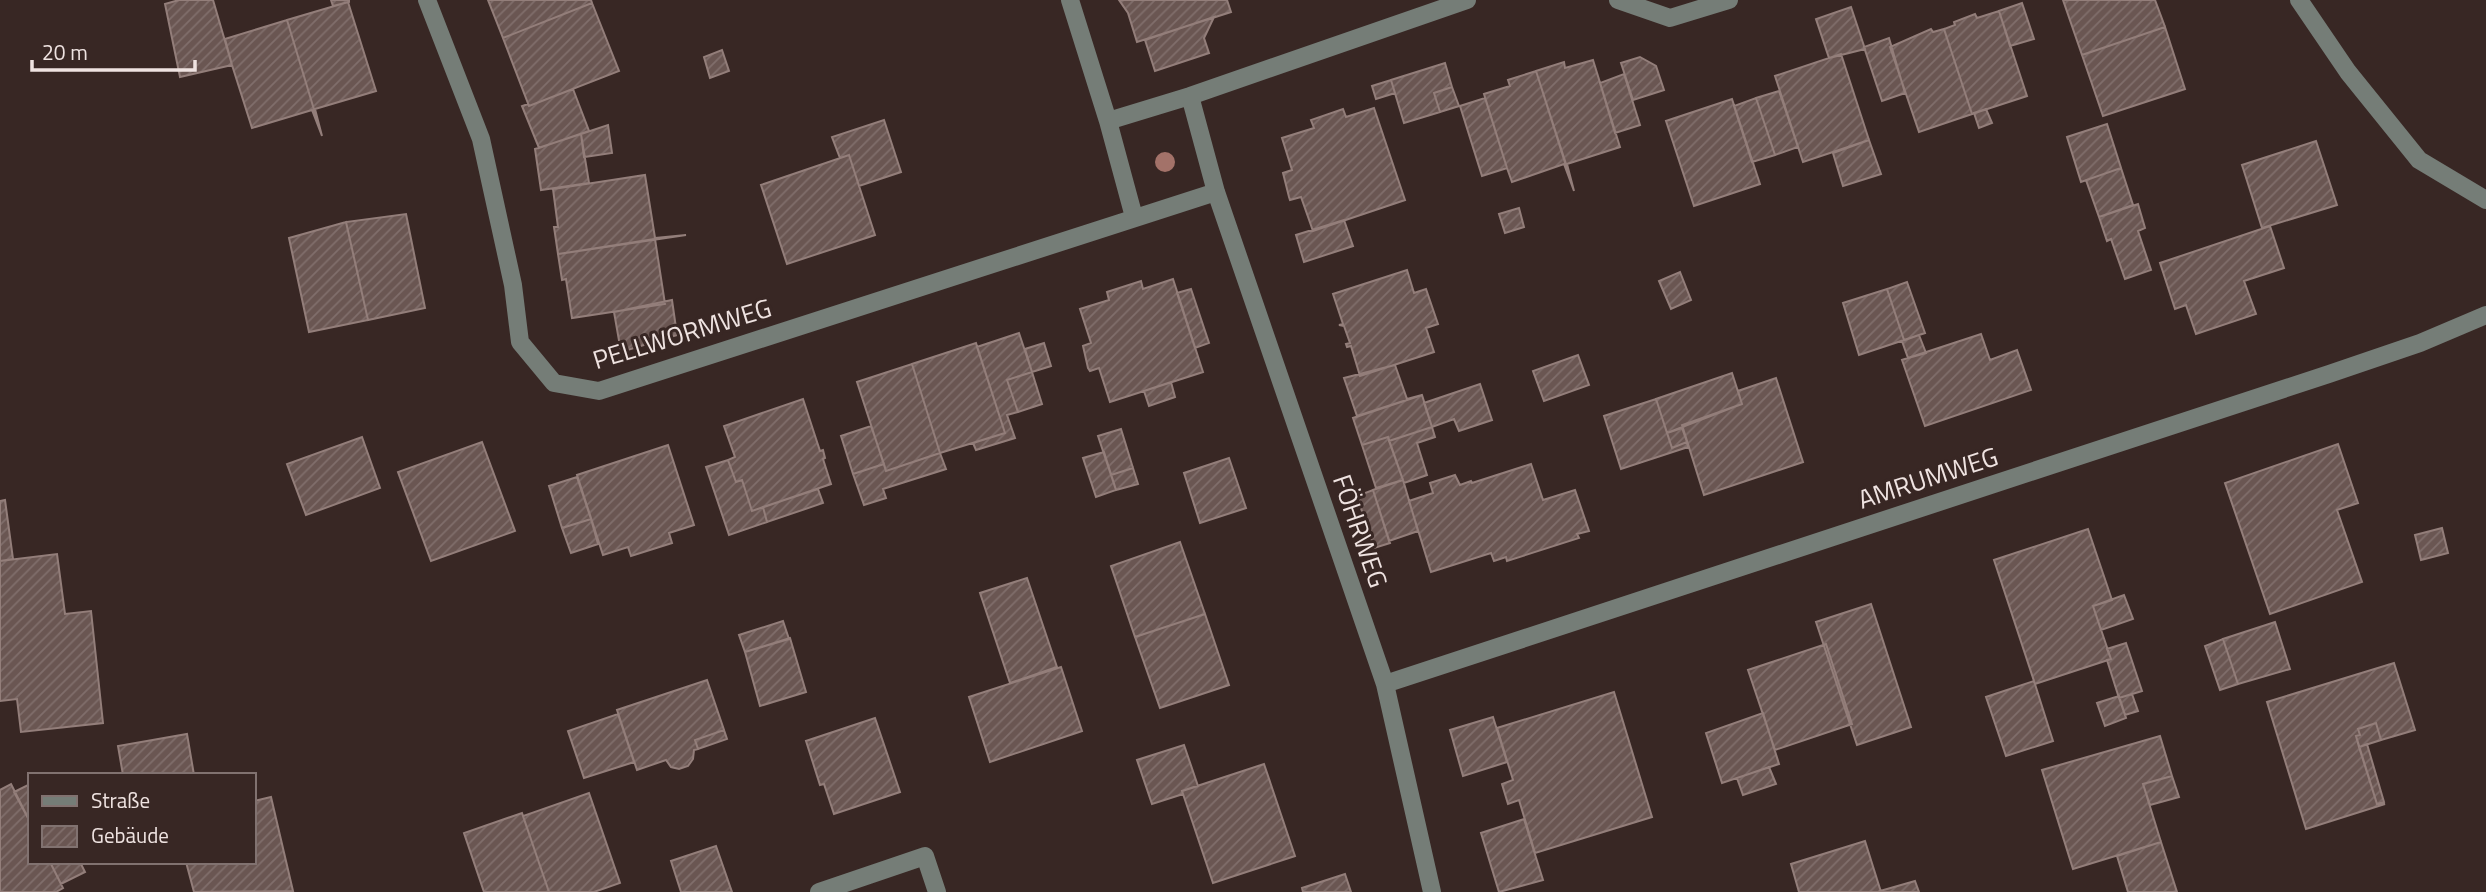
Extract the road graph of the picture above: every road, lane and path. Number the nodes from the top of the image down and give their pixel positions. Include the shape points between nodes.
1 (427, 0) edge
2 (1070, 0) edge
3 (1467, 0) edge
4 (1618, 0) edge
5 (1729, 0) edge
6 (2299, 0) edge
7 (1189, 96) junction
8 (1108, 121) junction
9 (1216, 192) junction
10 (2486, 200) edge
11 (1134, 217) junction
12 (2486, 315) edge
13 (1385, 684) junction
14 (819, 892) edge
15 (937, 892) edge
16 (1432, 892) edge

1 - 11 street, PELLWORMWEG via 481,139 513,285 520,342 554,383 599,391
2 - 8 street
3 - 7 street
4 - 5 street via 1670,18
6 - 10 street via 2348,72 2420,160
7 - 8 street
7 - 9 street
8 - 11 street
9 - 11 street, PELLWORMWEG
9 - 13 street, FÖHRWEG
12 - 13 street, AMRUMWEG via 2329,374
13 - 16 street, FÖHRWEG
14 - 15 street via 925,856

